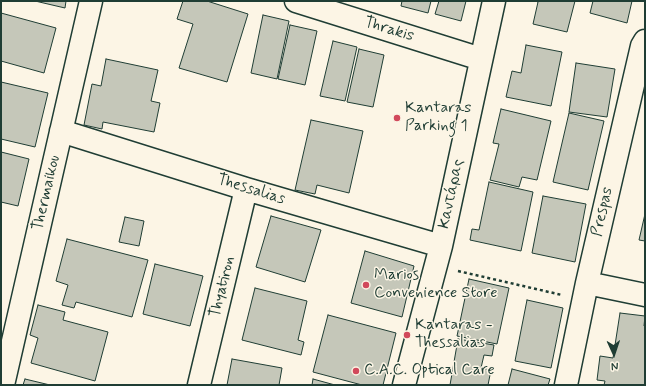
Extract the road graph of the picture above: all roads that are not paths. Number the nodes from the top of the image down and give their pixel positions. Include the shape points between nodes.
1 (91, 1) edge
2 (296, 1) edge
3 (494, 1) edge
4 (645, 41) edge
5 (481, 59) junction
6 (61, 131) junction
7 (246, 189) junction
8 (439, 256) junction
9 (585, 292) junction
10 (645, 295) edge
11 (3, 385) edge
12 (199, 385) edge
13 (404, 385) edge
14 (566, 385) edge

1 - 6 street, Thermaikou
2 - 5 street, Thrakis
3 - 5 street, Καντάρας
4 - 9 street, Prespas
5 - 8 street, Καντάρας
6 - 7 street, Thessalias
6 - 11 street, Thermaikou
7 - 8 street, Thessalias
7 - 12 street, Thyatiron
8 - 13 street, Καντάρας
9 - 10 street
9 - 14 street, Prespas

